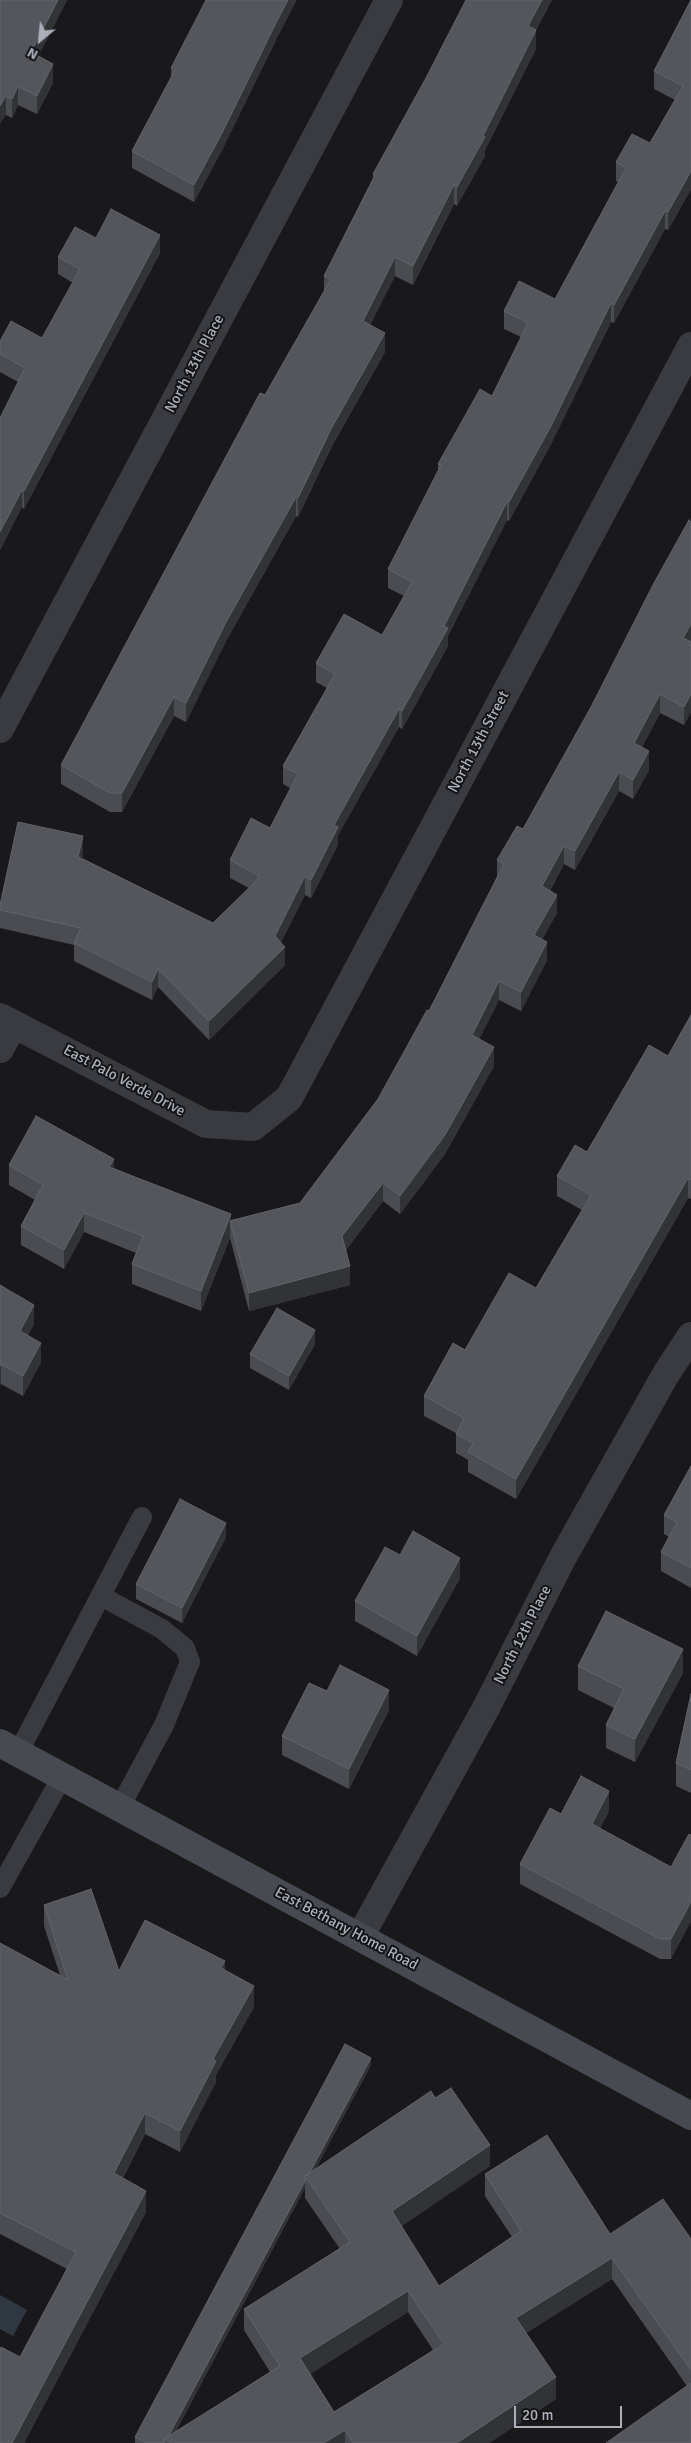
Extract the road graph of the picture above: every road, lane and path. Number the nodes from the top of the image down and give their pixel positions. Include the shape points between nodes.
1 (389, 0) edge
2 (691, 346) edge
3 (0, 729) edge
4 (7, 1021) edge
5 (0, 1049) edge
6 (253, 1127) joint
7 (691, 1336) edge
8 (142, 1516) dead end
9 (101, 1596) junction
10 (9, 1748) edge
11 (62, 1777) junction
12 (120, 1807) junction
13 (0, 1888) edge
14 (360, 1937) junction
15 (691, 2116) edge

1 - 3 street, North 13th Place
2 - 6 street, North 13th Street via 289,1098
4 - 5 street
4 - 6 street, East Palo Verde Drive via 206,1124
7 - 14 street, North 12th Place via 666,1374 563,1557 486,1708
8 - 9 lane
9 - 10 lane
9 - 12 lane via 162,1629 185,1648 190,1662 164,1725
10 - 11 main road, East Bethany Home Road
11 - 12 main road, East Bethany Home Road
11 - 13 lane
12 - 14 main road, East Bethany Home Road
14 - 15 main road, East Bethany Home Road

